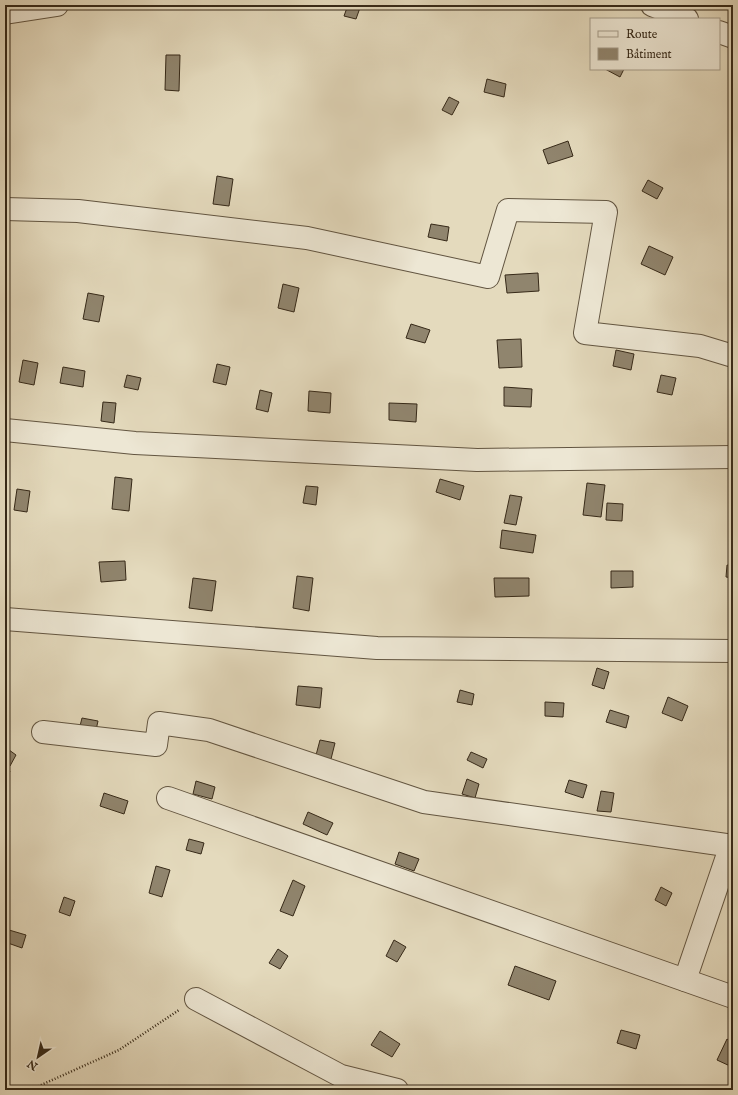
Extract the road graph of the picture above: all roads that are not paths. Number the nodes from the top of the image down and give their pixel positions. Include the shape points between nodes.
1 (57, 5) edge
2 (652, 5) edge
3 (5, 13) edge
4 (684, 18) edge
5 (720, 32) edge
6 (733, 37) edge
7 (5, 209) edge
8 (733, 356) edge
9 (5, 430) edge
10 (733, 457) edge
11 (5, 619) edge
12 (733, 651) edge
13 (44, 732) dead end
14 (168, 798) dead end
15 (732, 846) edge
16 (685, 980) junction
17 (733, 997) edge
18 (196, 999) road end
19 (397, 1090) edge

1 - 3 street
2 - 4 street
5 - 6 street
7 - 8 street via 78,211 307,238 488,277 508,210 606,212 585,333 700,346
9 - 10 street via 135,443 477,460
11 - 12 street via 377,648
13 - 15 street via 156,746 160,723 209,730 424,802
14 - 16 street
15 - 16 street
16 - 17 street
18 - 19 street via 341,1076

